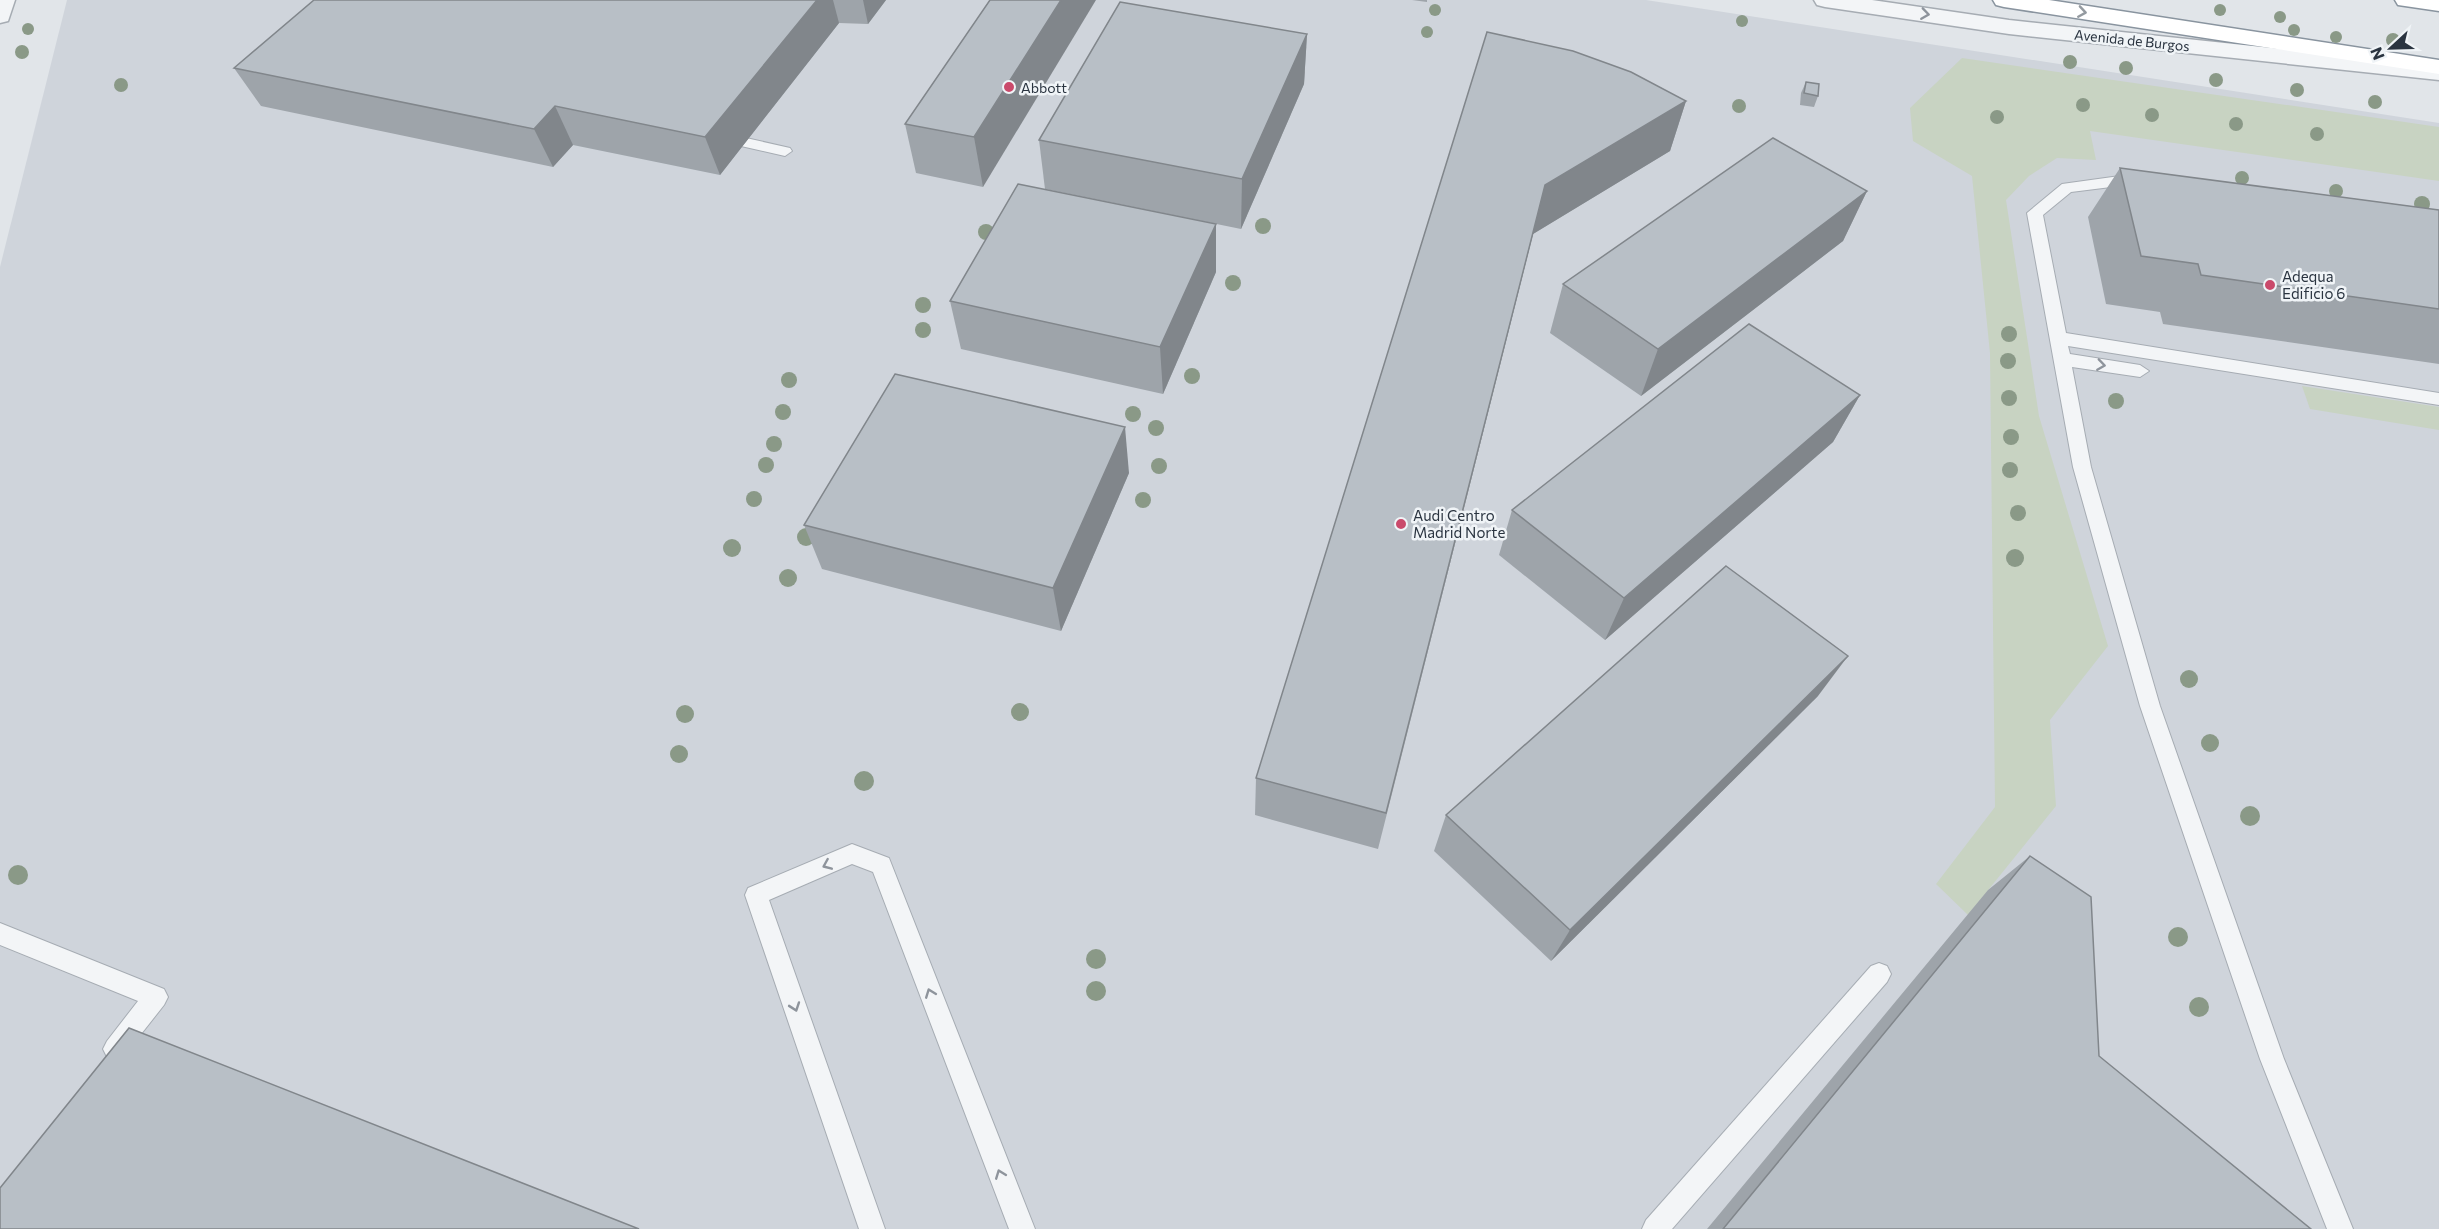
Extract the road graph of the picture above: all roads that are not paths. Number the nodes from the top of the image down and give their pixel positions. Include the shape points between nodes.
1 (4, 0) edge
2 (1825, 0) edge
3 (2004, 0) edge
4 (2406, 0) edge
5 (2439, 4) edge
6 (0, 16) edge
7 (2439, 67) edge
8 (2439, 72) edge
9 (746, 143) dead end
10 (785, 151) dead end
11 (2159, 186) edge
12 (2058, 338) junction
13 (2062, 359) junction
14 (2140, 370) dead end
15 (2439, 399) edge
16 (0, 934) edge
17 (1879, 974) dead end
18 (100, 1070) edge
19 (872, 1229) edge
20 (1022, 1229) edge
21 (1656, 1229) edge
22 (2340, 1229) edge

1 - 6 street
2 -> 8 street, Avenida de Burgos via 2009,27
3 -> 7 highway
4 - 5 highway
9 - 10 lane
11 - 12 lane via 2127,180 2067,188 2036,213
12 - 13 lane
12 - 15 lane
13 -> 14 lane
13 - 22 lane via 2082,467 2150,706 2272,1059
16 - 18 lane via 156,997
17 - 21 lane
20 -> 19 lane via 881,865 852,854 756,895

